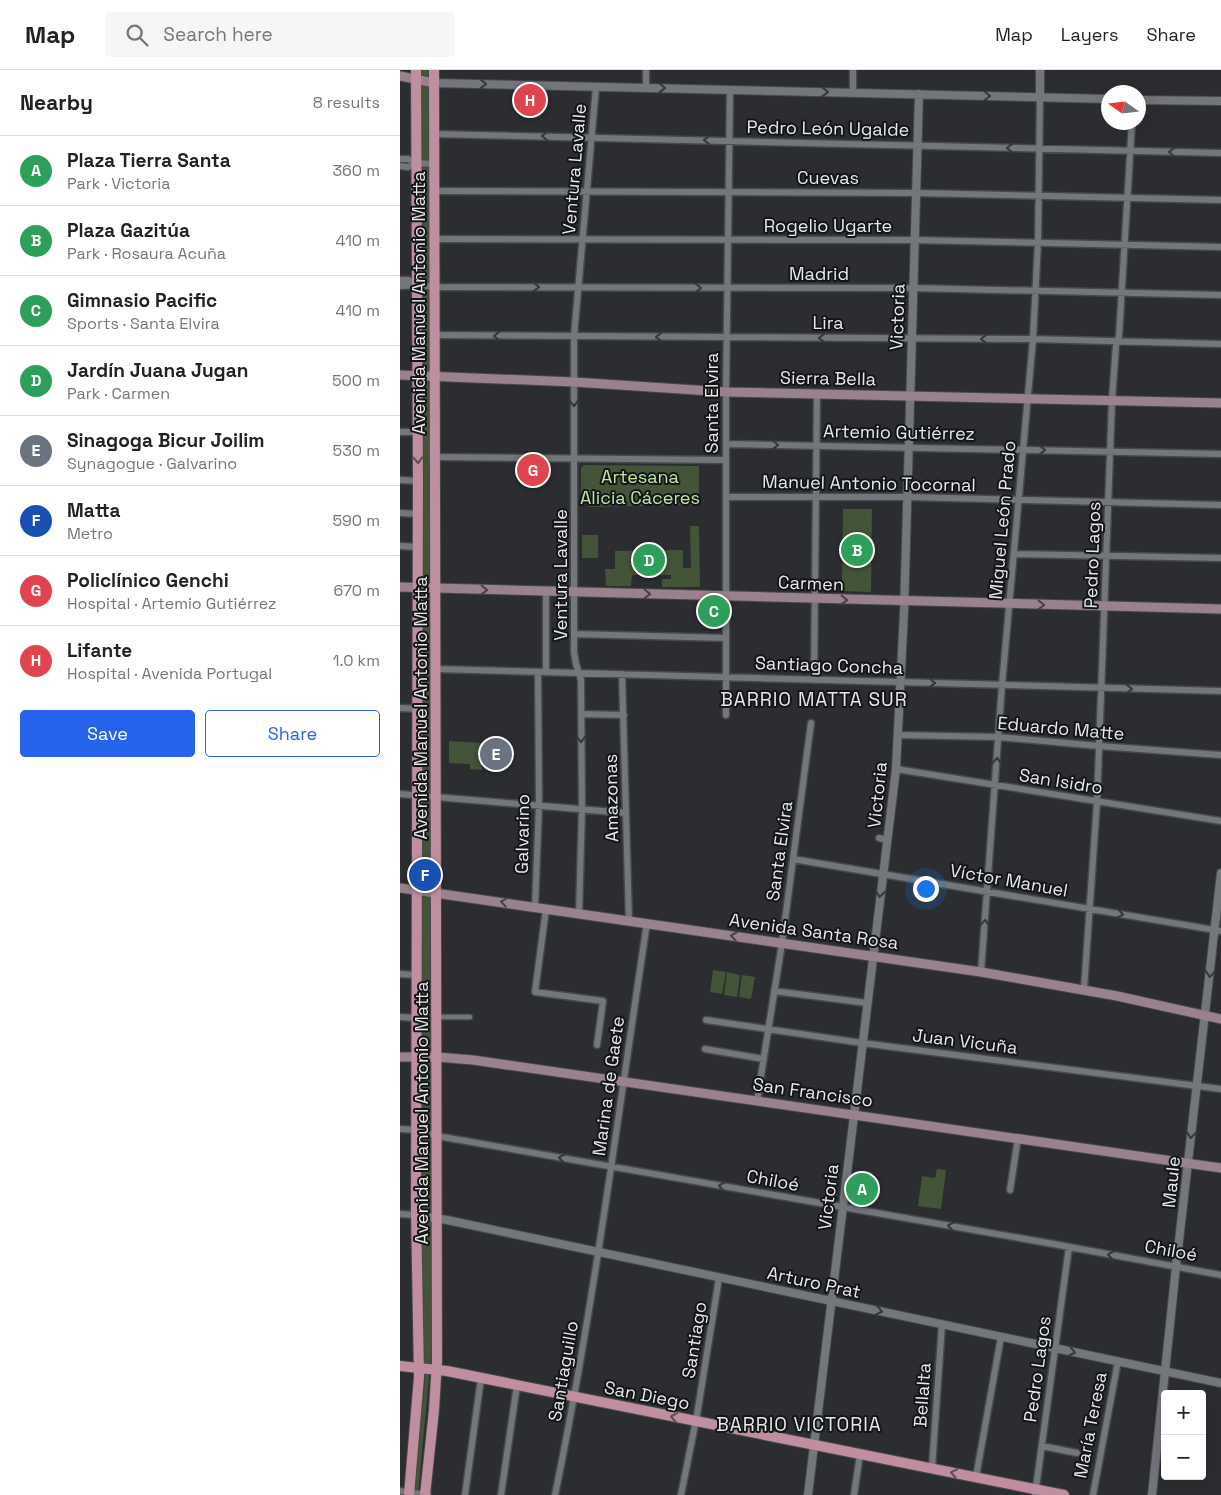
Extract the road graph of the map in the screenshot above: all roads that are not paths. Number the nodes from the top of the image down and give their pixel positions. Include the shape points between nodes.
1 (434, 70) edge
2 (646, 70) edge
3 (853, 70) edge
4 (1040, 70) edge
5 (416, 75) edge
6 (400, 76) edge
7 (434, 83) junction
8 (596, 87) junction
9 (646, 88) junction
10 (730, 90) junction
11 (853, 93) junction
12 (919, 94) junction
13 (1040, 97) junction
14 (1101, 99) edge
15 (1146, 100) edge
16 (1221, 102) edge
17 (1131, 130) edge
18 (434, 134) junction
19 (592, 138) junction
20 (729, 141) junction
21 (917, 145) junction
22 (1039, 148) junction
23 (1130, 151) junction
24 (1221, 153) edge
25 (400, 159) edge
26 (417, 164) junction
27 (434, 164) junction
28 (400, 166) edge
29 (434, 191) junction
30 (586, 191) junction
31 (728, 191) junction
32 (916, 193) junction
33 (1038, 196) junction
34 (1128, 198) junction
35 (1221, 200) edge
36 (434, 239) junction
37 (582, 239) junction
38 (728, 239) junction
39 (914, 240) junction
40 (1038, 242) junction
41 (1125, 244) junction
42 (1221, 247) edge
43 (400, 280) edge
44 (418, 285) junction
45 (400, 286) edge
46 (434, 287) junction
47 (578, 287) junction
48 (727, 288) junction
49 (913, 288) junction
50 (1036, 290) junction
51 (1122, 292) junction
52 (1221, 295) edge
53 (434, 336) junction
54 (574, 336) junction
55 (727, 337) junction
56 (911, 338) junction
57 (1033, 339) junction
58 (1118, 341) junction
59 (1221, 344) edge
60 (400, 375) edge
61 (417, 376) junction
62 (434, 376) junction
63 (574, 382) junction
64 (726, 392) junction
65 (817, 394) junction
66 (909, 396) junction
67 (1028, 398) junction
68 (1112, 400) junction
69 (1221, 403) edge
70 (400, 432) edge
71 (418, 432) junction
72 (726, 444) junction
73 (816, 445) junction
74 (908, 447) junction
75 (1024, 449) junction
76 (1110, 451) junction
77 (1221, 454) edge
78 (435, 457) junction
79 (575, 458) junction
80 (726, 460) junction
81 (400, 480) edge
82 (418, 481) junction
83 (726, 497) junction
84 (816, 497) junction
85 (907, 497) junction
86 (1019, 500) junction
87 (1109, 502) junction
88 (1221, 505) edge
89 (400, 513) edge
90 (418, 514) junction
91 (400, 546) edge
92 (418, 547) junction
93 (1014, 554) junction
94 (1107, 555) junction
95 (1221, 558) edge
96 (400, 587) edge
97 (418, 588) junction
98 (435, 589) junction
99 (546, 592) junction
100 (574, 592) junction
101 (726, 596) junction
102 (815, 599) junction
103 (904, 602) junction
104 (1010, 604) junction
105 (1105, 607) junction
106 (1221, 609) edge
107 (574, 634) junction
108 (726, 638) junction
109 (436, 669) junction
110 (538, 672) junction
111 (546, 672) junction
112 (578, 673) junction
113 (622, 674) junction
114 (726, 676) junction
115 (814, 680) junction
116 (901, 682) junction
117 (1002, 685) junction
118 (1101, 688) junction
119 (1221, 691) edge
120 (436, 699) junction
121 (418, 704) junction
122 (400, 708) edge
123 (581, 714) junction
124 (624, 715) junction
125 (726, 715) dead end
126 (811, 723) dead end
127 (898, 735) junction
128 (998, 737) junction
129 (1099, 746) junction
130 (1221, 754) edge
131 (896, 769) junction
132 (996, 785) junction
133 (400, 794) edge
134 (418, 795) junction
135 (436, 797) junction
136 (1096, 802) junction
137 (539, 805) junction
138 (582, 809) junction
139 (626, 812) junction
140 (1221, 821) edge
141 (793, 859) junction
142 (1221, 873) edge
143 (883, 874) junction
144 (400, 888) edge
145 (417, 890) junction
146 (987, 891) junction
147 (437, 893) junction
148 (536, 907) junction
149 (546, 909) junction
150 (1089, 909) junction
151 (579, 914) junction
152 (628, 921) junction
153 (647, 923) junction
154 (1218, 930) edge
155 (782, 943) junction
156 (873, 956) junction
157 (981, 972) junction
158 (400, 974) edge
159 (416, 975) junction
160 (1084, 989) junction
161 (774, 991) junction
162 (866, 1003) junction
163 (1205, 1016) junction
164 (400, 1017) edge
165 (437, 1017) junction
166 (470, 1017) dead end
167 (417, 1018) junction
168 (1221, 1019) edge
169 (706, 1020) dead end
170 (768, 1029) junction
171 (862, 1043) junction
172 (597, 1045) dead end
173 (704, 1049) dead end
174 (400, 1057) edge
175 (437, 1057) junction
176 (417, 1058) junction
177 (764, 1059) junction
178 (624, 1081) junction
179 (1197, 1086) junction
180 (1221, 1089) edge
181 (757, 1101) junction
182 (853, 1114) junction
183 (400, 1129) edge
184 (417, 1130) junction
185 (437, 1136) junction
186 (1018, 1138) junction
187 (1188, 1163) junction
188 (611, 1167) junction
189 (1221, 1168) edge
190 (1010, 1190) dead end
191 (842, 1207) junction
192 (400, 1214) edge
193 (416, 1215) junction
194 (437, 1218) junction
195 (1069, 1247) junction
196 (598, 1252) junction
197 (1176, 1266) junction
198 (1221, 1275) edge
199 (719, 1278) junction
200 (831, 1301) junction
201 (942, 1324) junction
202 (1001, 1337) junction
203 (1055, 1348) junction
204 (1118, 1361) junction
205 (400, 1366) edge
206 (419, 1368) junction
207 (437, 1370) junction
208 (1165, 1371) junction
209 (481, 1378) junction
210 (1221, 1383) edge
211 (517, 1385) junction
212 (574, 1397) junction
213 (696, 1421) junction
214 (814, 1445) junction
215 (1042, 1446) junction
216 (1078, 1453) dead end
217 (860, 1454) junction
218 (932, 1468) junction
219 (976, 1477) junction
220 (406, 1492) edge
221 (1036, 1492) edge
222 (425, 1495) edge
223 (429, 1495) edge
224 (465, 1495) edge
225 (501, 1495) edge
226 (555, 1495) edge
227 (681, 1495) edge
228 (808, 1495) edge
229 (854, 1495) edge
230 (1064, 1495) edge
231 (1092, 1495) edge
232 (1152, 1495) edge

1 - 7 main road, Avenida Manuel Antonio Matta
2 - 9 street
3 - 11 street
4 - 13 street, Miguel León Prado
5 - 6 main road
5 - 7 main road
5 - 26 main road, Avenida Manuel Antonio Matta
7 -> 8 street
7 - 18 main road, Avenida Manuel Antonio Matta
8 - 9 street
8 - 19 street, Ventura Lavalle
9 -> 10 street
10 -> 11 street
10 - 20 street, Santa Elvira
11 - 12 street
12 -> 13 street
12 - 21 street, Victoria
13 - 14 street
13 - 22 street, Miguel León Prado
15 - 16 street
17 - 23 street, Pedro Lagos
19 -> 18 street, Pedro León Ugalde
18 - 27 main road, Avenida Manuel Antonio Matta
20 -> 19 street, Pedro León Ugalde
19 - 30 street, Ventura Lavalle
20 - 21 street, Pedro León Ugalde
20 - 31 street, Santa Elvira
22 -> 21 street, Pedro León Ugalde
21 - 32 street, Victoria
22 - 23 street, Pedro León Ugalde
22 - 33 street, Miguel León Prado
24 -> 23 street, Pedro León Ugalde
23 - 34 street, Pedro Lagos
25 - 26 street
26 - 27 street
26 - 28 street
26 - 44 main road, Avenida Manuel Antonio Matta
27 - 29 main road, Avenida Manuel Antonio Matta
29 - 30 street, Cuevas
29 - 36 main road, Avenida Manuel Antonio Matta
30 - 31 street, Cuevas
30 - 37 street, Ventura Lavalle
31 - 32 street, Cuevas
31 - 38 street, Santa Elvira
32 - 33 street, Cuevas
32 - 39 street, Victoria
33 - 34 street, Cuevas
33 - 40 street, Miguel León Prado
34 - 35 street, Cuevas
34 - 41 street, Pedro Lagos
36 - 37 street, Rogelio Ugarte
36 - 46 main road, Avenida Manuel Antonio Matta
37 - 38 street, Rogelio Ugarte
37 - 47 street, Ventura Lavalle
38 - 39 street, Rogelio Ugarte
38 - 48 street, Santa Elvira
39 - 40 street, Rogelio Ugarte
39 - 49 street, Victoria
40 - 41 street, Rogelio Ugarte
40 - 50 street, Miguel León Prado
41 - 42 street, Rogelio Ugarte
41 - 51 street, Pedro Lagos
43 - 44 street, Madrid
44 - 45 street, Madrid
44 - 46 street, Madrid
44 - 61 main road, Avenida Manuel Antonio Matta
46 -> 47 street, Madrid
46 - 53 main road, Avenida Manuel Antonio Matta
47 -> 48 street, Madrid
47 - 54 street, Ventura Lavalle
48 - 49 street, Madrid
48 - 55 street, Santa Elvira
49 - 50 street, Madrid
49 - 56 street, Victoria
50 - 51 street, Madrid
50 - 57 street, Miguel León Prado
51 - 52 street, Madrid
51 - 58 street, Pedro Lagos
54 -> 53 street, Lira
53 - 62 main road, Avenida Manuel Antonio Matta
55 -> 54 street, Lira
54 - 63 street, Ventura Lavalle
56 -> 55 street, Lira
55 - 64 street, Santa Elvira
57 -> 56 street, Lira
56 - 66 street, Victoria
57 - 58 street, Lira
57 - 67 street, Miguel León Prado
58 - 59 street, Lira
58 - 68 street, Pedro Lagos
60 - 61 main road
61 - 62 main road
61 - 71 main road, Avenida Manuel Antonio Matta
62 - 63 main road, Sierra Bella
62 - 78 main road, Avenida Manuel Antonio Matta
63 - 64 main road, Sierra Bella
63 -> 79 street, Ventura Lavalle
64 - 65 main road, Sierra Bella
64 - 72 street, Santa Elvira
65 - 66 main road, Sierra Bella
65 - 73 street
66 - 67 main road, Sierra Bella
66 - 74 street, Victoria
67 - 68 main road, Sierra Bella
67 - 75 street, Miguel León Prado
68 - 69 main road, Sierra Bella
68 - 76 street, Pedro Lagos
70 - 71 street
71 -> 82 main road, Avenida Manuel Antonio Matta
72 -> 73 street, Artemio Gutiérrez
72 - 80 street, Santa Elvira
73 - 74 street, Artemio Gutiérrez
73 - 84 street
74 - 75 street, Artemio Gutiérrez
74 - 85 street, Victoria
75 -> 76 street, Artemio Gutiérrez
75 - 86 street, Miguel León Prado
76 - 77 street, Artemio Gutiérrez
76 - 87 street, Pedro Lagos
78 - 79 street
78 - 98 main road, Avenida Manuel Antonio Matta
79 - 80 street
79 - 100 street, Ventura Lavalle
80 - 83 street, Santa Elvira
81 - 82 street
82 - 90 main road, Avenida Manuel Antonio Matta
83 - 84 street, Manuel Antonio Tocornal
83 - 101 street, Santa Elvira
84 - 85 street, Manuel Antonio Tocornal
84 - 102 street
85 - 86 street, Manuel Antonio Tocornal
85 - 103 street, Victoria
86 - 87 street, Manuel Antonio Tocornal
86 - 93 street, Miguel León Prado
87 - 88 street, Manuel Antonio Tocornal
87 - 94 street, Pedro Lagos
89 - 90 street
90 - 92 main road, Avenida Manuel Antonio Matta
91 - 92 street
92 - 97 main road, Avenida Manuel Antonio Matta
93 - 94 street
93 - 104 street, Miguel León Prado
94 - 95 street
94 - 105 street, Pedro Lagos
96 - 97 main road, Carmen
97 - 98 main road, Carmen
97 - 121 main road, Avenida Manuel Antonio Matta
98 -> 99 main road, Carmen
98 - 109 main road, Avenida Manuel Antonio Matta
99 - 100 main road, Carmen
99 - 111 street
100 -> 101 main road, Carmen
100 - 107 street, Ventura Lavalle
101 - 102 main road, Carmen
101 - 108 street, Santa Elvira
102 -> 103 main road, Carmen
102 - 115 street
103 - 104 main road, Carmen
103 - 116 street, Victoria
104 -> 105 main road, Carmen
104 - 117 street, Miguel León Prado
105 - 106 main road, Carmen
105 - 118 street, Pedro Lagos
107 - 108 street
107 - 112 street, Ventura Lavalle
108 - 114 street, Santa Elvira
109 - 110 street, Santiago Concha
109 - 120 main road, Avenida Manuel Antonio Matta
110 - 111 street, Santiago Concha
110 - 137 street, Galvarino
111 - 112 street, Santiago Concha
112 - 113 street, Santiago Concha
112 - 123 street, Ventura Lavalle
113 - 114 street, Santiago Concha
113 - 124 street, Amazonas
114 - 115 street, Santiago Concha
114 - 125 street, Santa Elvira
115 - 116 street, Santiago Concha
116 -> 117 street, Santiago Concha
116 - 127 street, Victoria
117 - 118 street, Santiago Concha
117 - 128 street, Miguel León Prado
118 -> 119 street, Santiago Concha
118 - 129 street, Pedro Lagos
120 - 121 main road
120 - 135 main road, Avenida Manuel Antonio Matta
121 - 122 street
121 - 134 main road, Avenida Manuel Antonio Matta
123 - 124 street
123 -> 138 street, Ventura Lavalle
124 - 139 street, Amazonas
126 - 141 street, Santa Elvira
127 - 128 street, Eduardo Matte
127 - 131 street, Victoria
128 - 129 street, Eduardo Matte
132 -> 128 street, Miguel León Prado
129 - 130 street, Eduardo Matte
129 - 136 street, Pedro Lagos
131 - 132 street, San Isidro
131 - 143 street, Victoria via 883,839
132 - 136 street, San Isidro
132 - 146 street, Miguel León Prado
133 - 134 street
134 - 135 street
134 - 145 main road, Avenida Manuel Antonio Matta
135 - 137 street
135 - 147 main road, Avenida Manuel Antonio Matta
136 - 140 street, San Isidro
136 - 150 street, Pedro Lagos
137 - 138 street
137 - 148 street, Galvarino
138 - 139 street
138 - 151 street, Ventura Lavalle
139 - 152 street, Amazonas
141 - 143 street, Víctor Manuel
141 - 155 street, Santa Elvira
142 - 154 street, Maule
143 - 146 street, Víctor Manuel
143 -> 156 street, Victoria
144 - 145 main road, Avenida Santa Rosa
145 - 147 main road, Avenida Santa Rosa
145 - 159 main road, Avenida Manuel Antonio Matta
146 - 150 street, Víctor Manuel
157 -> 146 street, Miguel León Prado
148 -> 147 main road, Avenida Santa Rosa
147 - 165 main road, Avenida Manuel Antonio Matta
148 - 149 main road, Avenida Santa Rosa
149 - 151 main road, Avenida Santa Rosa
149 - 172 street via 535,992 603,1001
150 -> 154 street, Víctor Manuel
150 - 160 street, Pedro Lagos
151 - 152 main road, Avenida Santa Rosa
152 - 153 main road, Avenida Santa Rosa
155 -> 153 main road, Avenida Santa Rosa
153 - 178 street, Marina de Gaete
154 -> 163 street, Maule
155 - 156 main road, Avenida Santa Rosa
155 - 161 street, Santa Elvira
156 - 157 main road, Avenida Santa Rosa
156 - 162 street, Victoria
157 - 160 main road, Avenida Santa Rosa
158 - 159 street
159 - 167 main road, Avenida Manuel Antonio Matta
160 - 163 main road, Avenida Santa Rosa
161 - 162 street
161 - 170 street, Santa Elvira
162 - 171 street, Victoria
163 - 168 main road, Avenida Santa Rosa
163 - 179 street, Maule
164 - 167 street
165 - 166 street
165 - 175 main road, Avenida Manuel Antonio Matta
167 - 176 main road, Avenida Manuel Antonio Matta
169 - 170 street, Juan Vicuña
170 - 171 street, Juan Vicuña
170 - 177 street, Santa Elvira
171 - 179 street, Juan Vicuña
171 - 182 street, Victoria
173 - 177 street
174 - 176 main road, San Francisco
175 - 176 main road, San Francisco
175 - 178 main road, San Francisco
175 - 185 main road, Avenida Manuel Antonio Matta
176 - 184 main road, Avenida Manuel Antonio Matta
177 - 181 street, Santa Elvira
178 - 181 main road, San Francisco
178 - 188 street, Marina de Gaete
179 - 180 street, Juan Vicuña
179 -> 187 street, Maule
181 - 182 main road, San Francisco
182 - 186 main road, San Francisco
182 - 191 street, Victoria
183 - 184 street, Chiloé
184 - 185 street, Chiloé
184 - 193 main road, Avenida Manuel Antonio Matta
188 -> 185 street, Chiloé
185 - 194 main road, Avenida Manuel Antonio Matta
186 - 187 main road, San Francisco
186 - 190 street
187 - 189 main road, San Francisco
187 - 197 street, Maule
191 -> 188 street, Chiloé
188 - 196 street, Marina de Gaete
195 -> 191 street, Chiloé
191 - 200 street, Victoria
192 - 193 street, Arturo Prat
193 - 194 street, Arturo Prat
193 - 206 main road, Avenida Manuel Antonio Matta
194 - 196 street, Arturo Prat
194 - 207 main road, Avenida Manuel Antonio Matta
197 -> 195 street, Chiloé
195 - 203 street, Pedro Lagos
196 - 199 street, Arturo Prat
196 - 212 street, Santiaguillo
197 - 198 street, Chiloé
197 - 208 street, Maule
199 - 200 street, Arturo Prat
199 - 213 street, Santiago
200 -> 201 street, Arturo Prat
200 - 214 street, Victoria
201 - 202 street, Arturo Prat
201 - 218 street, Bellalta
202 - 203 street, Arturo Prat
202 - 219 street
203 -> 204 street, Arturo Prat
203 - 215 street, Pedro Lagos
204 - 208 street, Arturo Prat
204 - 231 street, María Teresa
205 - 206 main road, San Diego
206 - 207 main road, San Diego
206 - 220 main road, Avenida Manuel Antonio Matta
207 - 209 main road, San Diego
207 - 222 main road, Avenida Manuel Antonio Matta
208 - 210 street, Arturo Prat
208 - 232 street, Maule
209 - 211 main road, San Diego
209 - 224 street
211 - 212 main road, San Diego
211 - 225 street
213 -> 212 main road, San Diego
212 - 226 street, Santiaguillo
213 - 214 main road, San Diego
213 - 227 street, Santiago
214 - 217 main road, San Diego
214 - 228 street, Victoria
215 - 216 street
215 - 221 street, Pedro Lagos
217 - 218 main road, San Diego
217 - 229 street
219 -> 218 main road, San Diego
219 - 221 main road, San Diego
220 - 222 street
221 - 230 main road, San Diego
222 - 223 street

